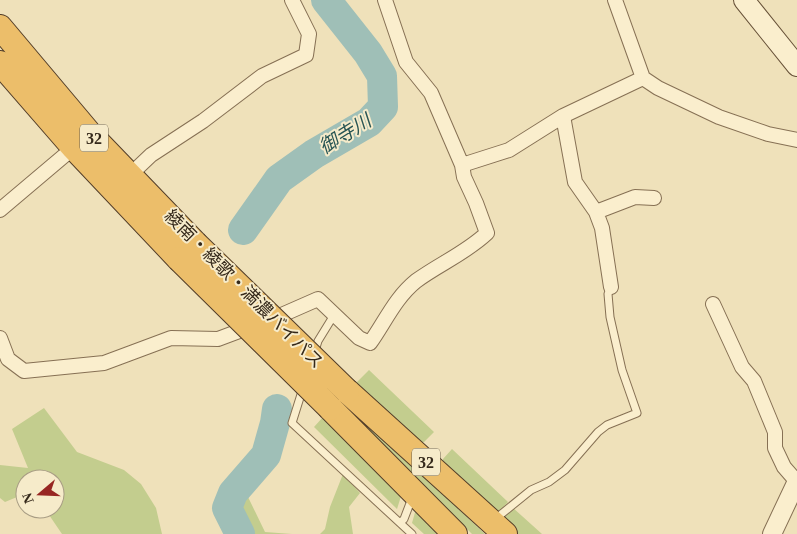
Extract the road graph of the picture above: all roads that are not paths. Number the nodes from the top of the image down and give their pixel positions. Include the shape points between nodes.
1 (292, 0) edge
2 (385, 0) edge
3 (614, 0) edge
4 (744, 0) edge
5 (0, 27) edge
6 (0, 63) edge
7 (797, 66) edge
8 (643, 78) junction
9 (563, 116) junction
10 (797, 140) edge
11 (82, 141) junction
12 (462, 165) junction
13 (130, 175) junction
14 (654, 198) dead end
15 (0, 210) edge
16 (596, 212) junction
17 (187, 251) junction
18 (611, 287) joint
19 (713, 304) dead end
20 (334, 315) junction
21 (0, 338) edge
22 (309, 368) dead end
23 (306, 377) dead end
24 (797, 482) edge
25 (414, 493) junction
26 (400, 523) junction
27 (499, 528) edge
28 (412, 534) edge
29 (455, 534) edge
30 (772, 534) edge

1 - 13 street via 309,34 306,55 262,76 151,155
2 - 12 street via 406,62 431,93
3 - 8 street
4 - 7 main road
5 - 11 highway, 綾南・綾歌・満濃バイパス / 32
6 - 11 highway, 綾南・綾歌・満濃バイパス / 32
8 - 9 street
8 - 10 street via 719,117
9 - 12 street via 509,150
9 - 16 street via 575,182
11 - 13 highway, 綾南・綾歌・満濃バイパス / 32
11 - 15 street
11 - 17 highway, 綾南・綾歌・満濃バイパス / 32
12 - 20 street via 487,233 477,243 416,282 397,300 370,343 359,338
13 - 17 highway, 綾南・綾歌・満濃バイパス / 32
14 - 16 street via 635,197
16 - 18 street via 602,228
17 - 25 highway, 綾南・綾歌・満濃バイパス / 32, bridge via 330,408
17 - 27 highway, 綾南・綾歌・満濃バイパス / 32, bridge
18 - 27 lane via 608,294 610,317 622,370 637,413 598,432 565,470 531,490
19 - 24 street via 742,367 754,381 775,432 775,448 784,467
20 - 21 street via 318,299 218,339 172,338 104,363 24,371 8,359
20 - 22 lane via 318,341
23 - 26 lane via 292,423
24 - 30 street
25 - 26 lane
25 - 29 highway, 綾南・綾歌・満濃バイパス / 32
26 - 28 lane

